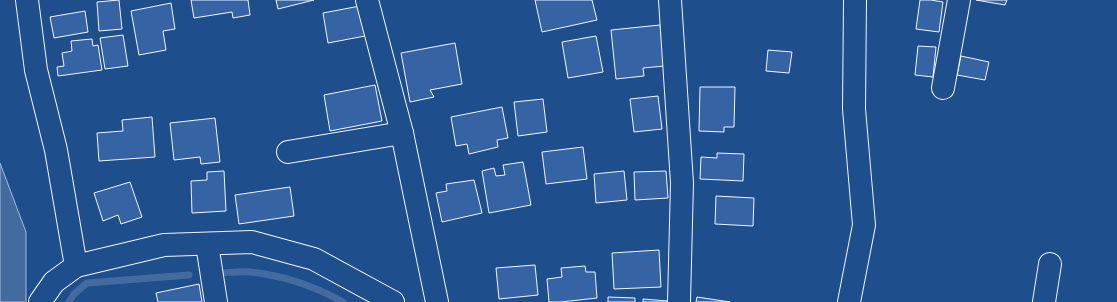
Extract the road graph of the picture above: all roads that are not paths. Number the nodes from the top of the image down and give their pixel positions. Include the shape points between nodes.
1 (368, 0) edge
2 (670, 0) edge
3 (855, 0) edge
4 (959, 0) edge
5 (31, 1) edge
6 (943, 88) dead end
7 (402, 133) junction
8 (288, 152) dead end
9 (207, 244) junction
10 (1050, 264) dead end
11 (76, 266) junction
12 (40, 302) edge
13 (216, 302) edge
14 (393, 302) edge
15 (438, 302) edge
16 (679, 302) edge
17 (849, 302) edge
18 (1044, 302) edge

1 - 7 street
2 - 16 street via 682,183
3 - 17 street via 854,109 864,225
4 - 6 street
5 - 11 street via 36,70 56,150
7 - 8 street
7 - 15 street
9 - 11 street via 164,245
9 - 13 street
9 - 14 street via 252,242 314,259
10 - 18 street
11 - 12 street via 54,282

